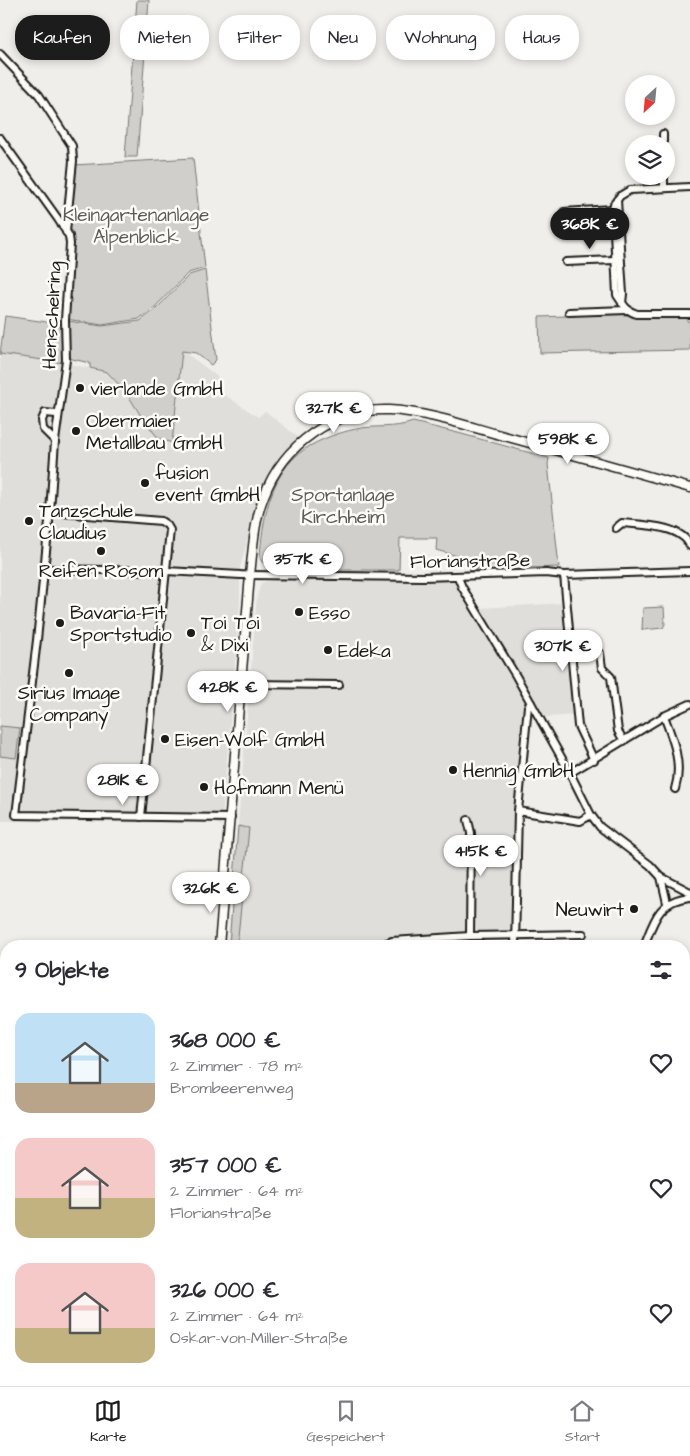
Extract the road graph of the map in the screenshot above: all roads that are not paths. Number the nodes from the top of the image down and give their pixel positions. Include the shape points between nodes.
1 (0, 54) edge
2 (0, 138) edge
3 (690, 186) edge
4 (664, 188) joint
5 (617, 200) junction
6 (613, 209) junction
7 (564, 212) dead end
8 (66, 232) junction
9 (615, 260) junction
10 (566, 262) dead end
11 (622, 303) junction
12 (627, 310) junction
13 (569, 312) dead end
14 (690, 314) edge
15 (58, 416) junction
16 (55, 441) junction
17 (690, 488) edge
18 (50, 512) junction
19 (616, 528) dead end
20 (690, 546) edge
21 (44, 569) junction
22 (166, 571) junction
23 (690, 571) edge
24 (250, 575) junction
25 (564, 575) junction
26 (458, 577) junction
27 (572, 653) junction
28 (242, 684) junction
29 (339, 685) dead end
30 (531, 703) junction
31 (690, 704) edge
32 (664, 716) junction
33 (624, 741) junction
34 (594, 760) junction
35 (570, 773) junction
36 (675, 789) dead end
37 (518, 811) junction
38 (591, 815) junction
39 (141, 817) junction
40 (230, 818) junction
41 (468, 820) dead end
42 (661, 877) junction
43 (690, 892) edge
44 (690, 896) edge
45 (667, 904) junction
46 (583, 934) dead end
47 (470, 936) junction
48 (515, 936) junction
49 (220, 940) edge
50 (408, 940) edge
51 (515, 940) edge
52 (646, 940) edge

1 - 8 street via 39,95 72,146
2 - 8 street, Henschelring
3 - 4 street
4 - 5 street via 630,190
5 - 6 street
5 - 11 street
6 - 7 street
6 - 9 street
8 - 15 street, Henschelring via 70,249 66,360
9 - 10 street
9 - 11 street via 617,295
11 - 12 street
12 - 13 street
12 - 14 street via 642,314
15 - 16 street, Henschelring
15 - 16 street via 45,413 42,420 42,429
16 - 18 street, Henschelring
17 - 24 main road via 418,414 388,410 360,413 312,433 281,463 260,506
18 - 21 street, Henschelring
18 - 22 street via 161,521 170,530
19 - 20 street via 622,522 661,527 675,531
21 - 22 street, Florianstraße
21 - 39 street, Henschelring via 16,815
22 - 24 street, Florianstraße
22 - 39 street
23 - 25 street, Florianstraße
24 - 26 street, Florianstraße
24 - 28 main road
25 - 26 street, Florianstraße
25 - 27 street
26 - 30 street
27 - 33 street via 600,653 602,668 611,677 618,731
27 - 34 street via 578,726
28 - 29 street
28 - 40 main road
30 - 35 street
30 - 37 street via 528,706
31 - 32 street
32 - 33 street
32 - 36 street via 675,745 678,772
33 - 34 street
34 - 35 street
35 - 38 street
37 - 38 street via 580,820
37 - 48 street
38 - 42 street via 600,827
39 - 40 street
40 - 49 main road
41 - 47 street via 471,833
42 - 43 street
42 - 45 street
44 - 45 street
45 - 52 street
46 - 48 street
47 - 48 street
47 - 50 street
48 - 51 street

